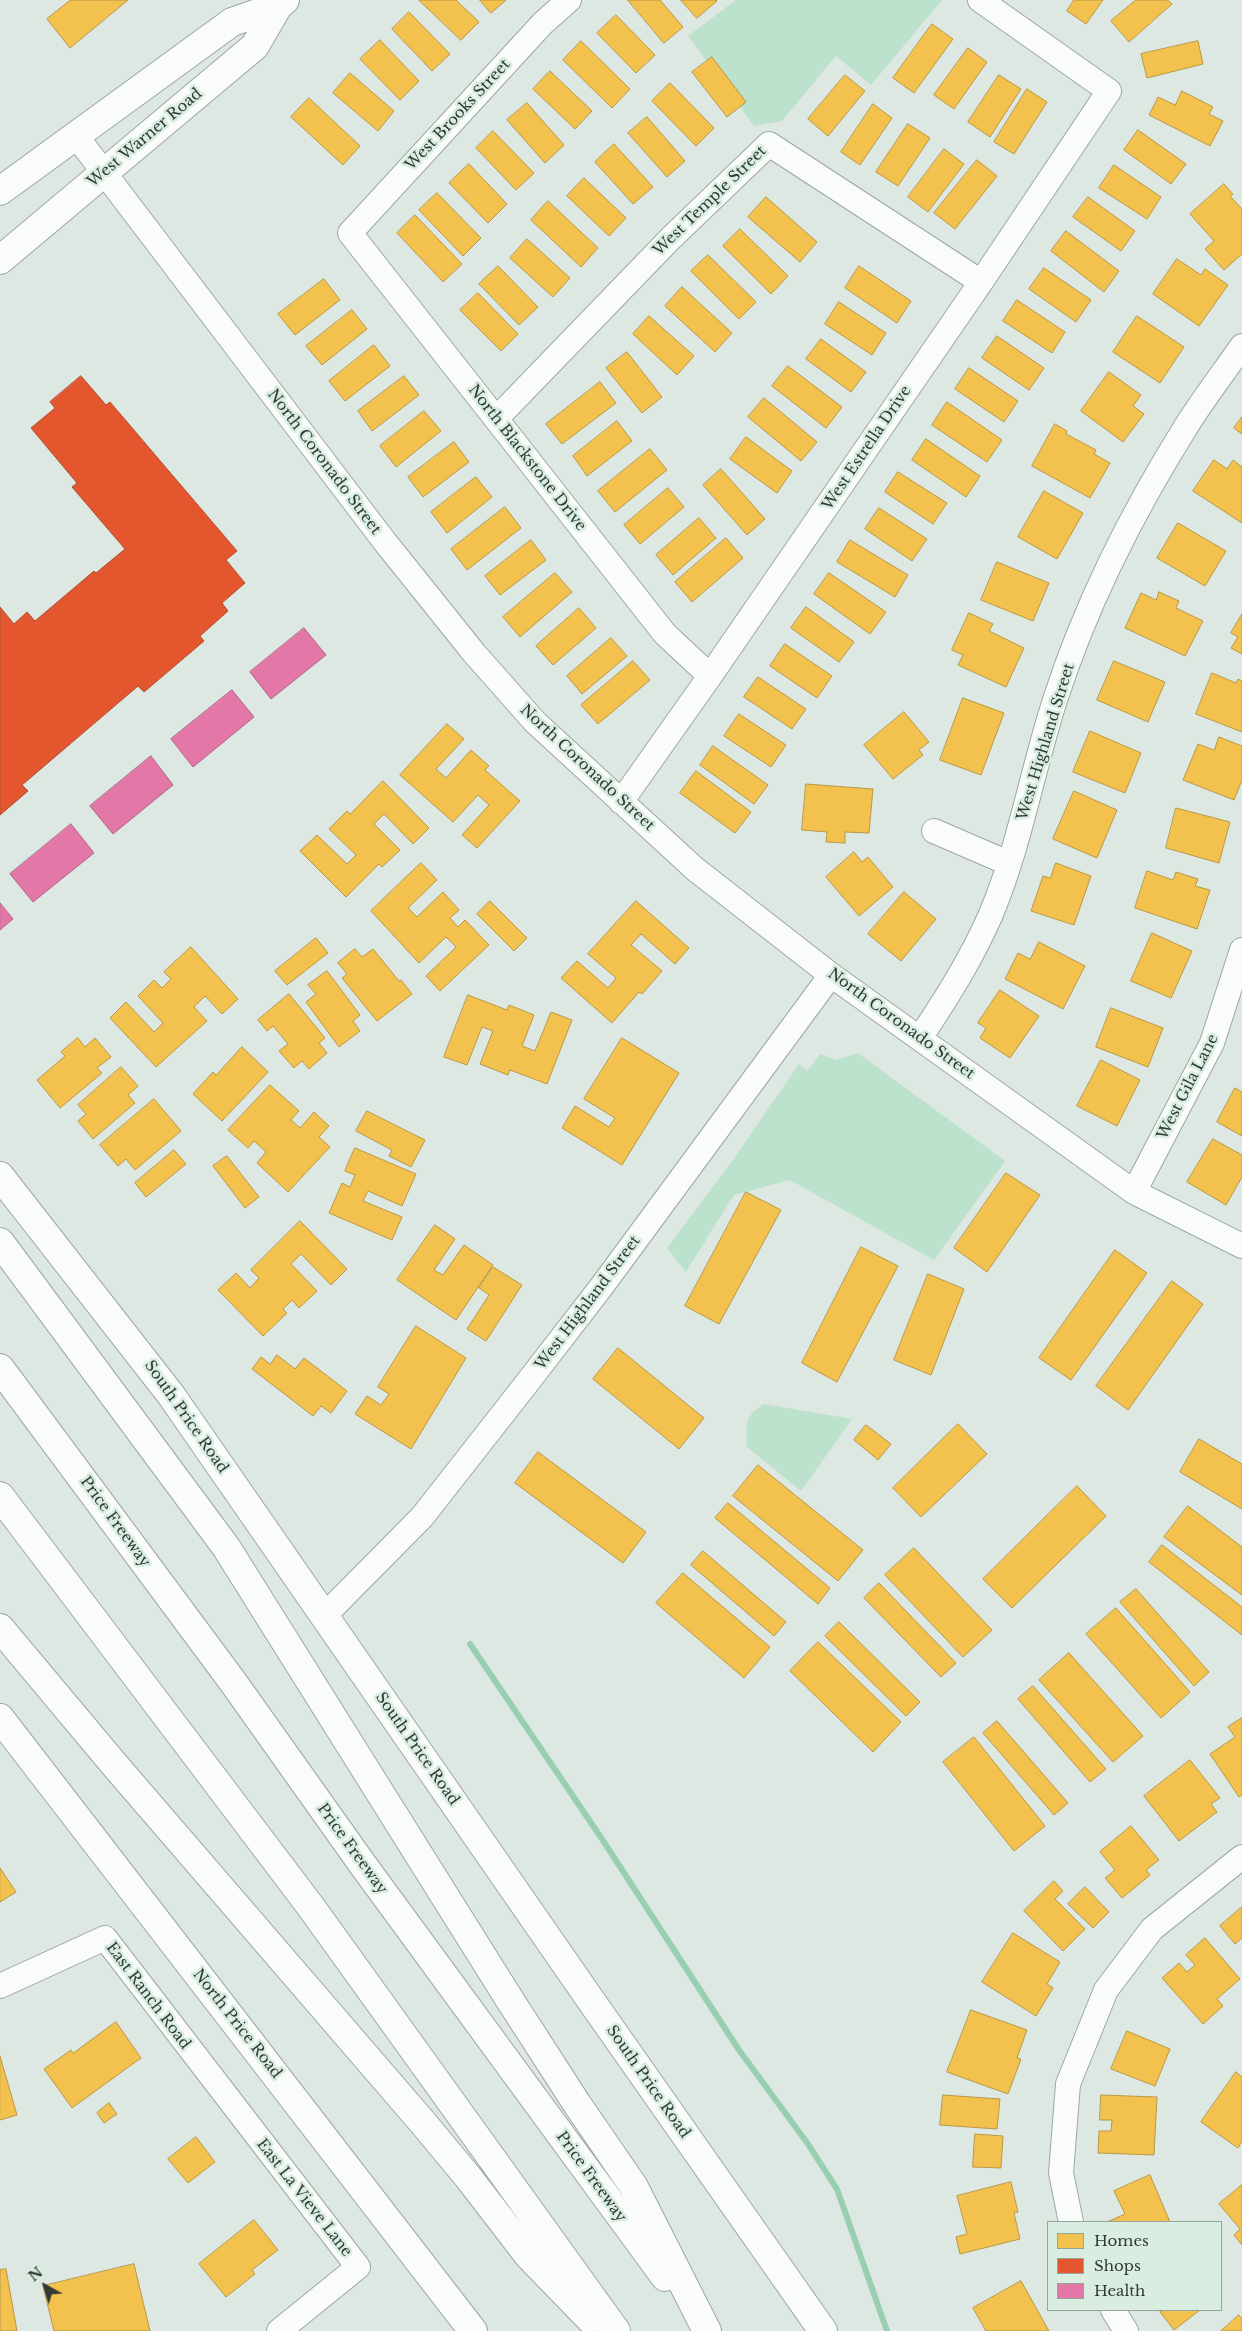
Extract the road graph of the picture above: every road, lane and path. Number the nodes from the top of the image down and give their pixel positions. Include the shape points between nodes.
1 (569, 0) edge
2 (980, 0) edge
3 (282, 3) edge
4 (77, 137) junction
5 (103, 173) junction
6 (0, 191) edge
7 (350, 233) joint
8 (0, 260) edge
9 (981, 282) junction
10 (1242, 346) edge
11 (496, 420) junction
12 (710, 676) junction
13 (621, 802) junction
14 (934, 831) dead end
15 (1008, 863) junction
16 (1242, 950) edge
17 (831, 974) junction
18 (920, 1038) junction
19 (0, 1176) edge
20 (1134, 1192) junction
21 (0, 1242) edge
22 (1242, 1246) edge
23 (0, 1368) edge
24 (0, 1496) edge
25 (325, 1615) junction
26 (0, 1628) edge
27 (0, 1718) edge
28 (1242, 1856) edge
29 (0, 1986) edge
30 (207, 2073) joint
31 (1071, 2221) edge
32 (1114, 2311) edge
33 (279, 2331) edge
34 (473, 2331) edge
35 (602, 2331) edge
36 (616, 2331) edge
37 (706, 2331) edge
38 (823, 2331) edge
39 (1126, 2331) edge

1 - 7 street, West Brooks Street via 543,23
2 - 9 street, West Estrella Drive via 1109,91
3 - 4 main road, West Warner Road via 232,22
3 - 5 main road, West Warner Road via 255,46
4 - 5 street, North Coronado Street
4 - 6 main road, West Warner Road
5 - 8 main road, West Warner Road
5 - 13 street, North Coronado Street via 474,653 535,722
7 - 11 street, North Blackstone Drive
9 - 11 street, West Temple Street via 770,144 671,238
9 - 12 street, West Estrella Drive
10 - 15 street, West Highland Street via 1187,424 1143,499 1088,612 1055,700
11 - 12 street, North Blackstone Drive via 665,634
12 - 13 street, West Estrella Drive
13 - 17 street, North Coronado Street via 695,869
14 - 15 street
15 - 18 street, West Highland Street via 991,914 961,974
16 - 20 street, West Gila Lane via 1212,1043
17 - 18 street, North Coronado Street
17 - 25 street, West Highland Street via 608,1278 422,1517
18 - 20 street, North Coronado Street
19 - 25 main road, South Price Road via 166,1388
20 - 22 street, North Coronado Street
21 - 37 main road via 226,1547 508,1997 634,2187
23 - 37 main road, Price Freeway
24 - 36 main road via 311,1907
25 - 38 main road, South Price Road
26 - 35 main road via 424,2124 528,2254
27 - 34 main road, North Price Road
28 - 31 street via 1152,1929 1106,1990 1068,2084 1062,2173
29 - 30 street, East Ranch Road via 105,1938
30 - 33 street, East La Vieve Lane via 358,2267
32 - 39 street

